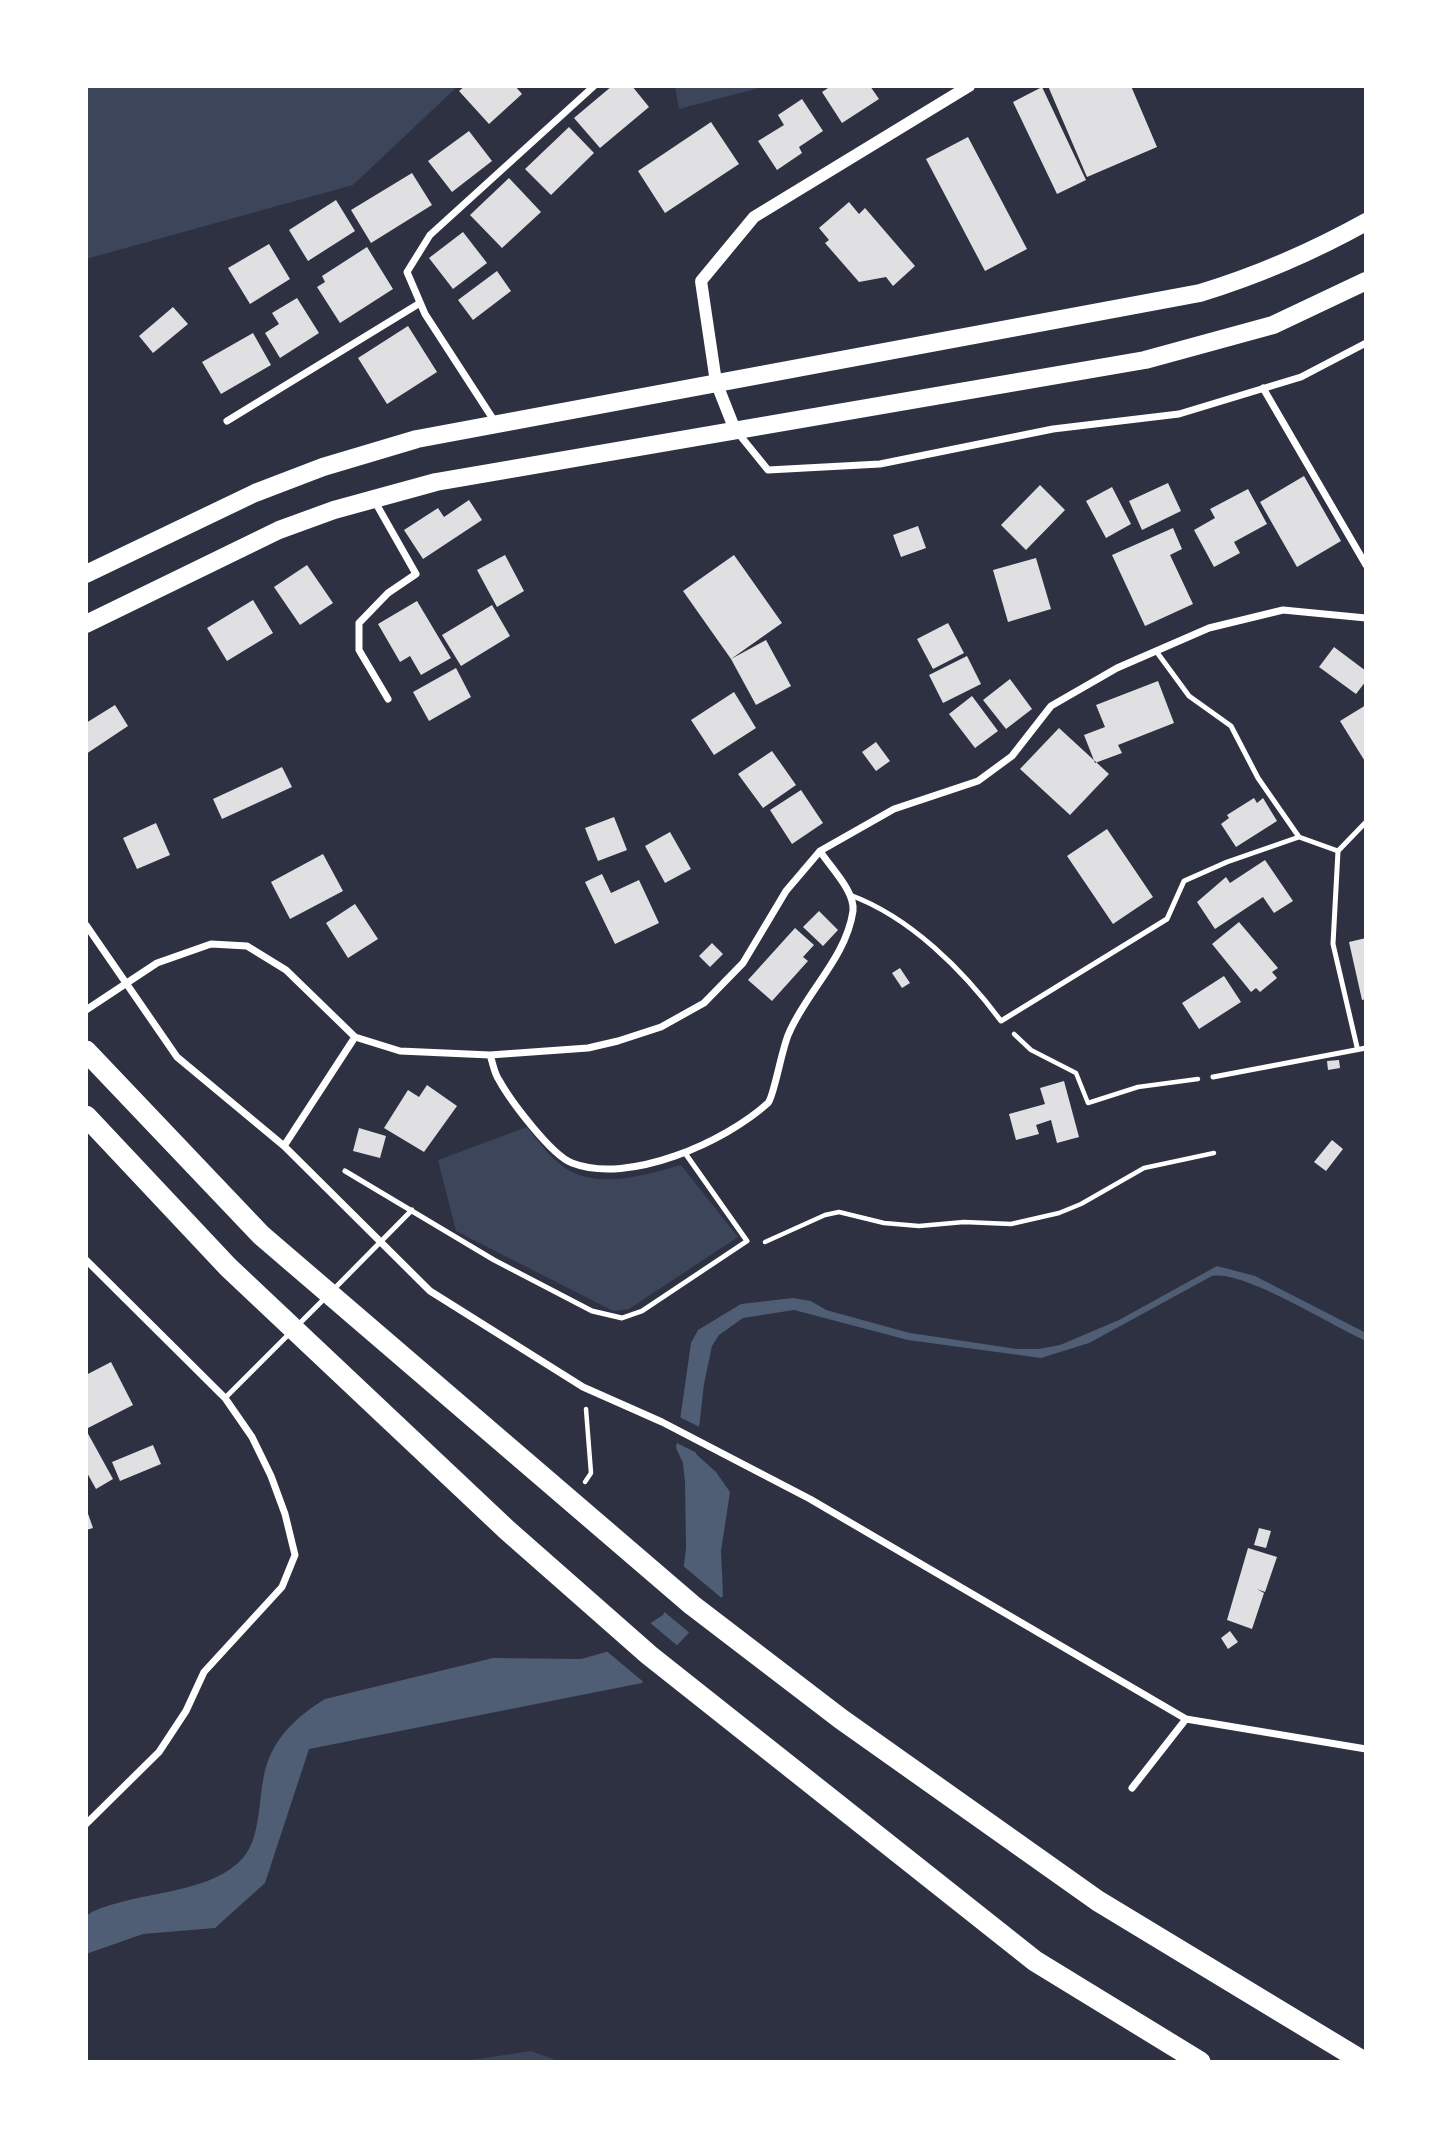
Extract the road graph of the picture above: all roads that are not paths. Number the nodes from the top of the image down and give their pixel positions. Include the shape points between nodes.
1 (594, 86) edge
2 (969, 86) edge
3 (1366, 222) edge
4 (1366, 281) edge
5 (420, 303) junction
6 (1366, 343) edge
7 (716, 382) junction
8 (1262, 388) junction
9 (227, 421) dead end
10 (495, 423) junction
11 (736, 430) junction
12 (373, 500) junction
13 (1366, 565) edge
14 (86, 574) edge
15 (1366, 618) edge
16 (86, 624) edge
17 (1156, 650) junction
18 (388, 699) dead end
19 (1366, 822) edge
20 (1299, 838) junction
21 (820, 851) junction
22 (1338, 851) junction
23 (850, 895) junction
24 (86, 925) edge
25 (86, 1010) edge
26 (355, 1037) junction
27 (1357, 1047) junction
28 (1366, 1048) edge
29 (86, 1051) edge
30 (490, 1055) junction
31 (1213, 1077) road end
32 (86, 1116) edge
33 (284, 1146) junction
34 (685, 1153) junction
35 (345, 1171) dead end
36 (412, 1210) junction
37 (86, 1260) edge
38 (225, 1398) junction
39 (1186, 1719) junction
40 (1366, 1749) edge
41 (1132, 1788) dead end
42 (86, 1824) edge
43 (1200, 2062) edge
44 (1364, 2062) edge

1 - 5 street via 430,235 407,272
2 - 7 street via 754,217 701,282
3 - 7 main road via 1269,270 1200,293
4 - 11 main road via 1273,325 1203,346
5 - 9 street
5 - 10 street
6 - 8 street via 1301,377
7 - 10 main road
7 - 11 street
8 - 11 street via 1179,414 1053,429 880,464 768,470
8 - 13 street
10 - 14 main road via 417,439 323,467 195,520
11 - 12 main road via 436,482
12 - 16 main road via 279,530
12 - 18 street via 416,574 388,593 359,623 359,650
15 - 17 street via 1283,610 1209,628
17 - 20 lane via 1189,696 1231,726 1258,778
17 - 21 street via 1051,706 1012,757 978,781 894,808
19 - 22 lane
20 - 22 lane
20 - 23 lane via 1184,881 1167,919 1001,1021 948,960 892,915
21 - 23 street
21 - 30 street via 786,891 743,963 704,1003 662,1027 618,1041 588,1048
22 - 27 lane via 1333,944
23 - 34 street via 853,910 841,943 822,983 790,1030 769,1102
24 - 33 street via 177,1057
25 - 26 street via 158,963 211,944 247,946 286,970
26 - 30 street via 400,1051
26 - 33 street
27 - 28 lane
27 - 31 lane
29 - 44 highway via 261,1235 692,1605 841,1719 1098,1901
30 - 34 street via 498,1079 548,1143 570,1162 623,1170
32 - 43 highway via 228,1267 507,1530 649,1655 1035,1961
33 - 39 street via 430,1291 583,1387 736,1459
34 - 36 lane via 747,1241 642,1311 622,1318 592,1311
35 - 36 lane
36 - 38 lane
37 - 38 street
38 - 42 street via 271,1476 295,1555 282,1587 204,1672 159,1752
39 - 40 street
39 - 41 street

